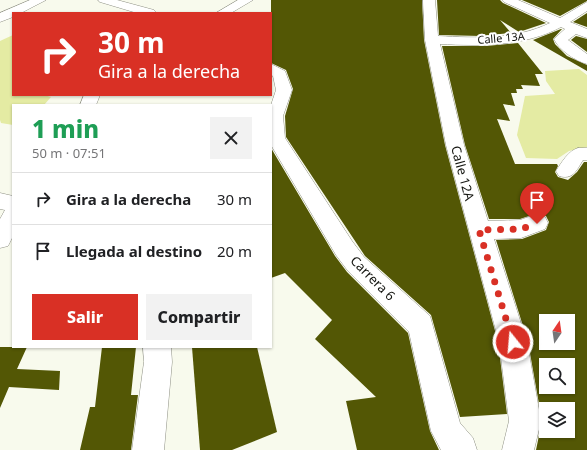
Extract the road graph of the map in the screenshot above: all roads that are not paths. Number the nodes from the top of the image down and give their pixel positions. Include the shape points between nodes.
1 (40, 0) edge
2 (104, 0) edge
3 (247, 0) edge
4 (429, 0) edge
5 (508, 0) edge
6 (587, 6) edge
7 (13, 12) edge
8 (146, 12) edge
9 (224, 12) edge
10 (12, 13) edge
11 (0, 18) edge
12 (562, 22) junction
13 (581, 31) edge
14 (432, 40) junction
15 (587, 60) edge
16 (272, 69) edge
17 (587, 154) edge
18 (566, 172) dead end
19 (0, 201) edge
20 (12, 204) edge
21 (12, 218) edge
22 (537, 224) dead end
23 (479, 230) junction
24 (0, 239) edge
25 (157, 348) edge
26 (148, 450) edge
27 (461, 450) edge
28 (518, 450) edge

1 - 7 street
2 - 8 street
3 - 9 street
4 - 14 street, Calle 12A
5 - 12 street
6 - 12 street, Calle 13A
10 - 11 street
12 - 13 street
12 - 14 street, Calle 13A via 529,36 492,40
13 - 15 street via 561,39 563,44
14 - 23 street, Calle 12A via 455,144
16 - 27 street, Carrera 6 via 280,74 284,90 275,116 276,138 356,264 421,325 447,431
17 - 18 street via 578,154
19 - 20 street
21 - 24 street
22 - 23 street via 521,229
23 - 28 street, Calle 12A via 513,342 525,420
25 - 26 street via 158,362

